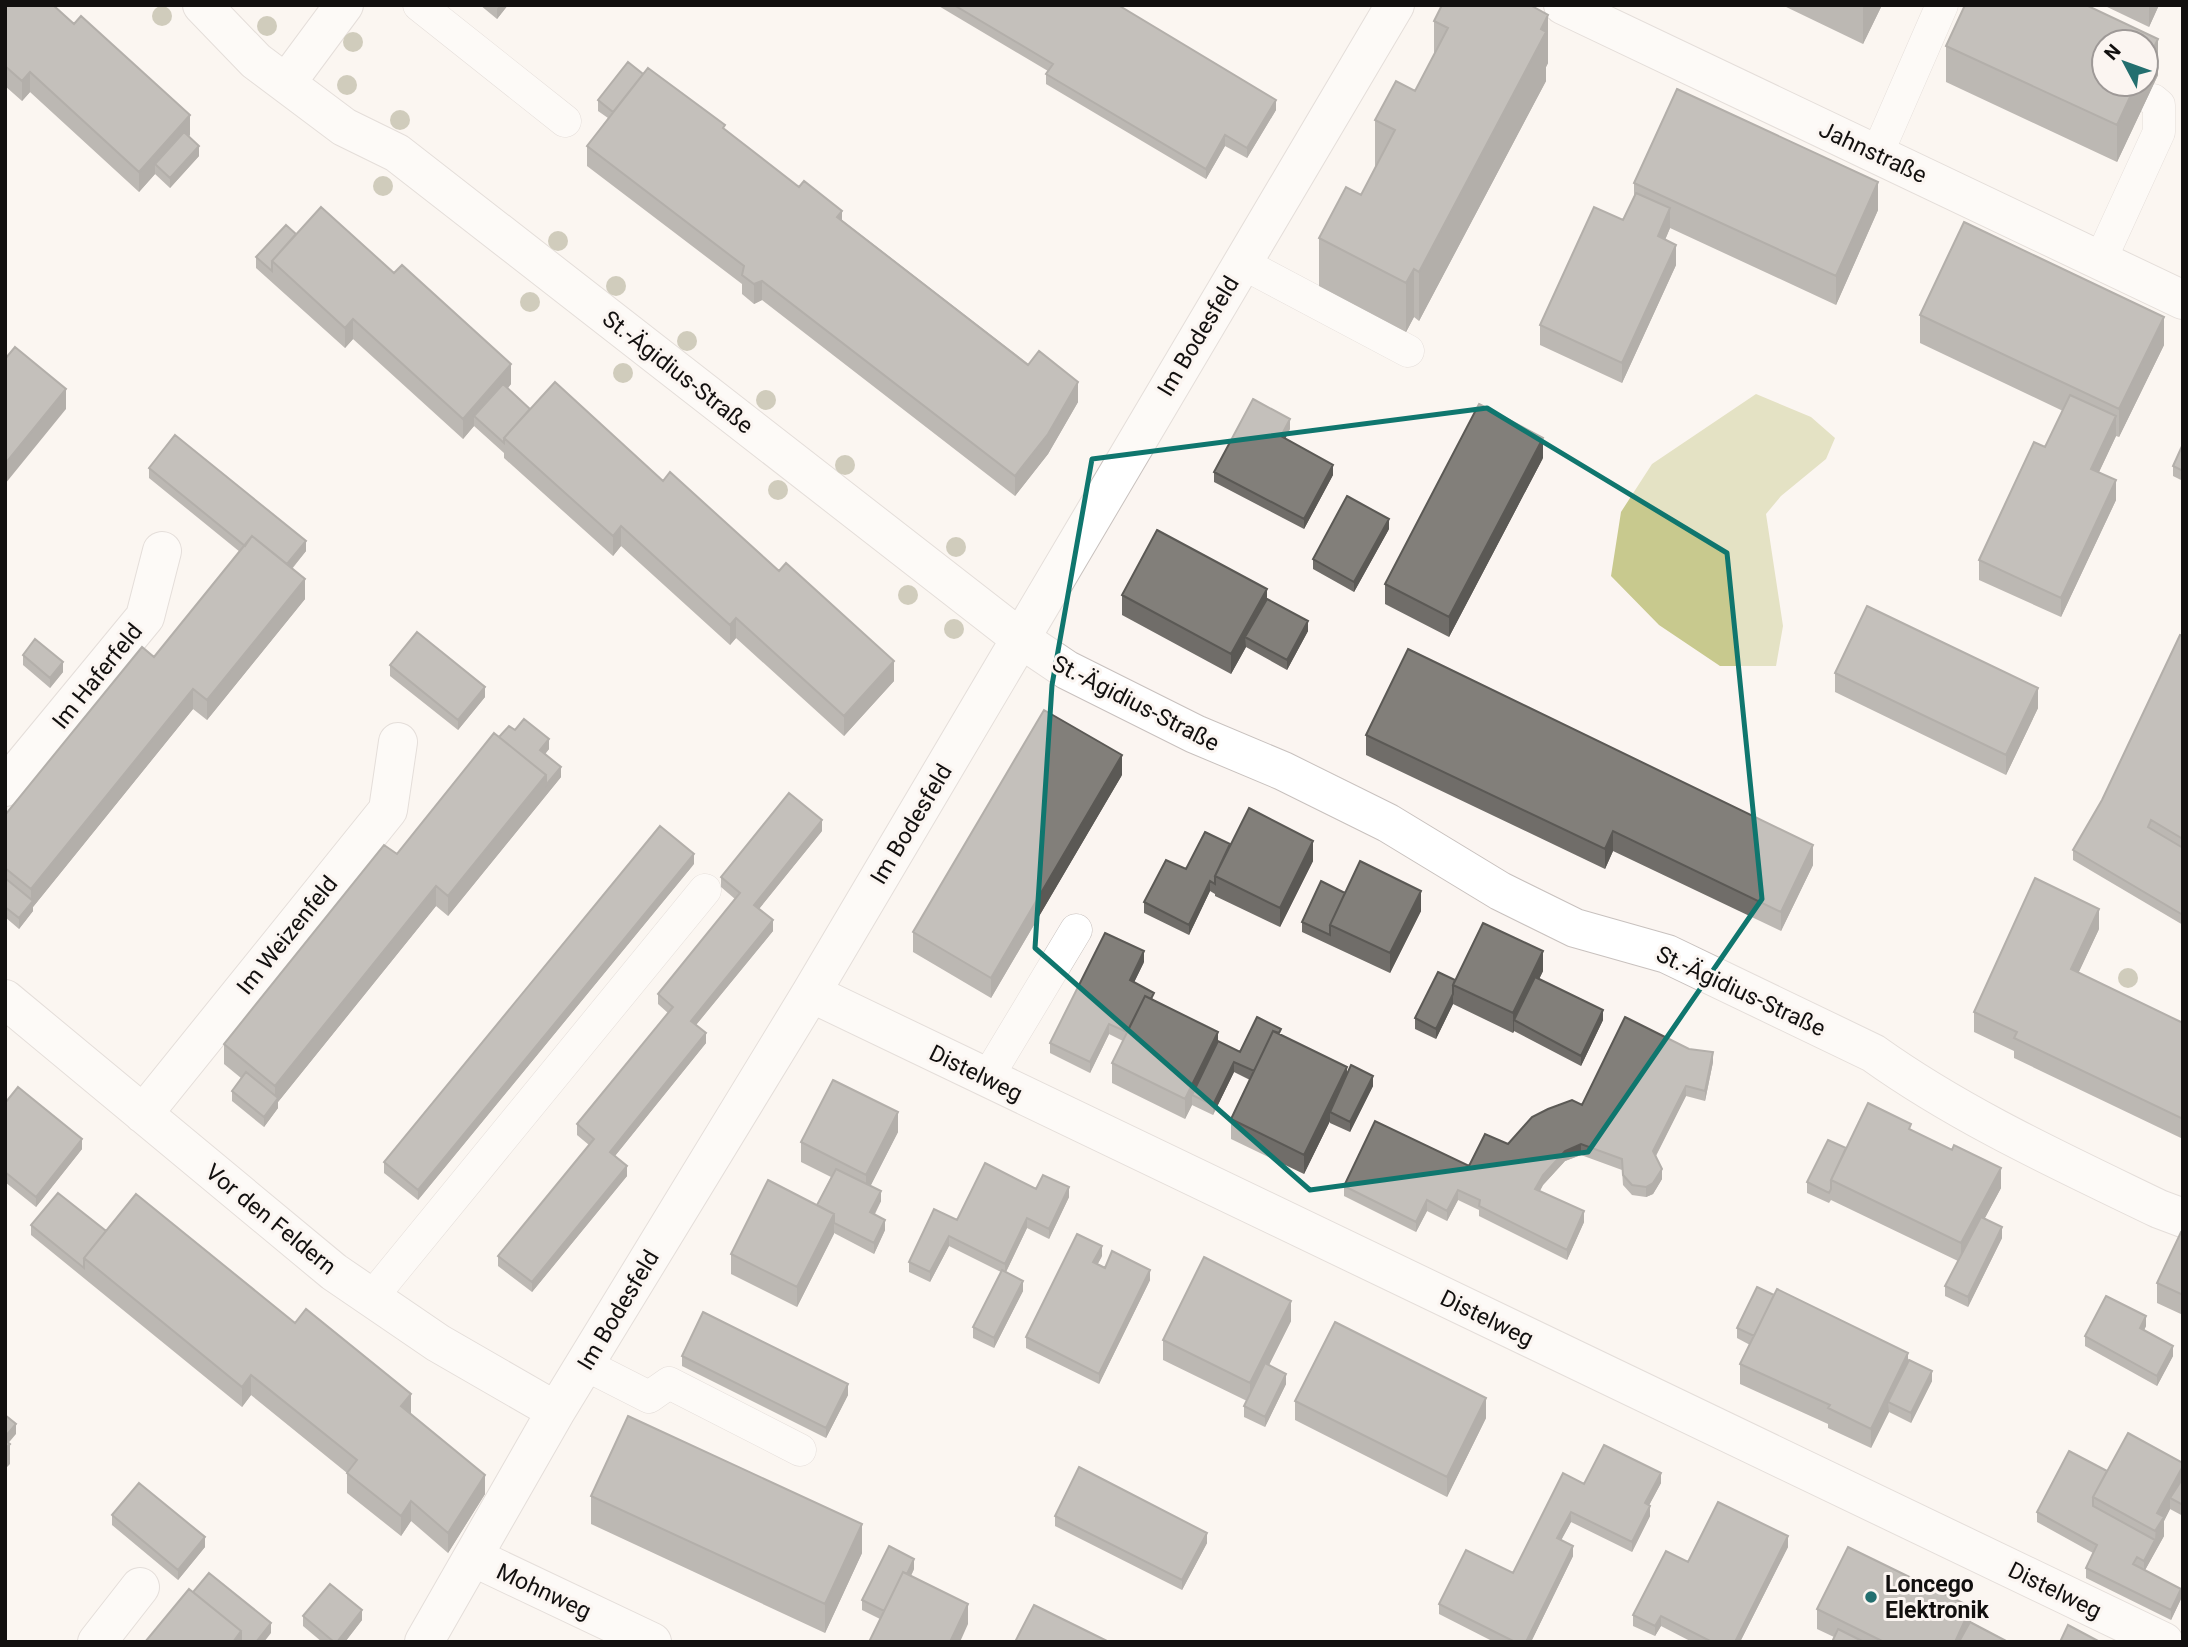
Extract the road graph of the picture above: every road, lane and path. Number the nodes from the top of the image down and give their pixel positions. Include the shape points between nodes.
1 (344, 5) edge
2 (419, 5) edge
3 (1395, 5) edge
4 (1563, 5) edge
5 (1942, 5) edge
6 (205, 7) edge
7 (287, 82) junction
8 (2153, 100) edge
9 (565, 121) dead end
10 (1877, 154) junction
11 (2101, 261) junction
12 (1242, 263) junction
13 (2183, 300) edge
14 (1408, 351) dead end
15 (162, 551) dead end
16 (1021, 639) junction
17 (398, 742) dead end
18 (5, 787) edge
19 (705, 890) dead end
20 (1076, 930) dead end
21 (811, 993) junction
22 (5, 999) edge
23 (987, 1078) junction
24 (143, 1114) junction
25 (2183, 1218) edge
26 (372, 1297) junction
27 (584, 1364) junction
28 (556, 1411) junction
29 (800, 1450) dead end
30 (475, 1558) junction
31 (140, 1587) dead end
32 (603, 1631) edge
33 (97, 1642) edge
34 (424, 1642) edge
35 (652, 1642) edge
36 (2164, 1642) edge

1 - 7 street
2 - 9 lane
3 - 12 street, Im Bodesfeld
4 - 10 street, Jahnstraße
5 - 10 lane
6 - 7 street, St.-Ägidius-Straße via 256,61
7 - 16 street, St.-Ägidius-Straße via 344,127 397,153
8 - 11 lane via 2159,105 2159,132
10 - 11 street, Jahnstraße
11 - 13 street, Jahnstraße
12 - 14 lane
12 - 16 street, Im Bodesfeld
15 - 18 street, Im Haferfeld via 145,617
16 - 21 street, Im Bodesfeld
16 - 25 street, St.-Ägidius-Straße via 1067,670 1388,823 1575,928 1668,954 1873,1053 2050,1156
17 - 24 street, Im Weizenfeld via 388,810
19 - 26 lane
20 - 23 lane
21 - 23 street, Distelweg
21 - 27 street, Im Bodesfeld
22 - 24 street, Vor den Feldern
23 - 36 street, Distelweg
24 - 26 street, Vor den Feldern via 334,1272
26 - 28 street, Vor den Feldern via 438,1343
27 - 28 street, Im Bodesfeld
27 - 29 lane via 649,1397 669,1383
28 - 30 street, Im Bodesfeld
30 - 32 street, Mohnweg
30 - 34 street, Im Bodesfeld
31 - 33 street
32 - 35 street, Mohnweg

